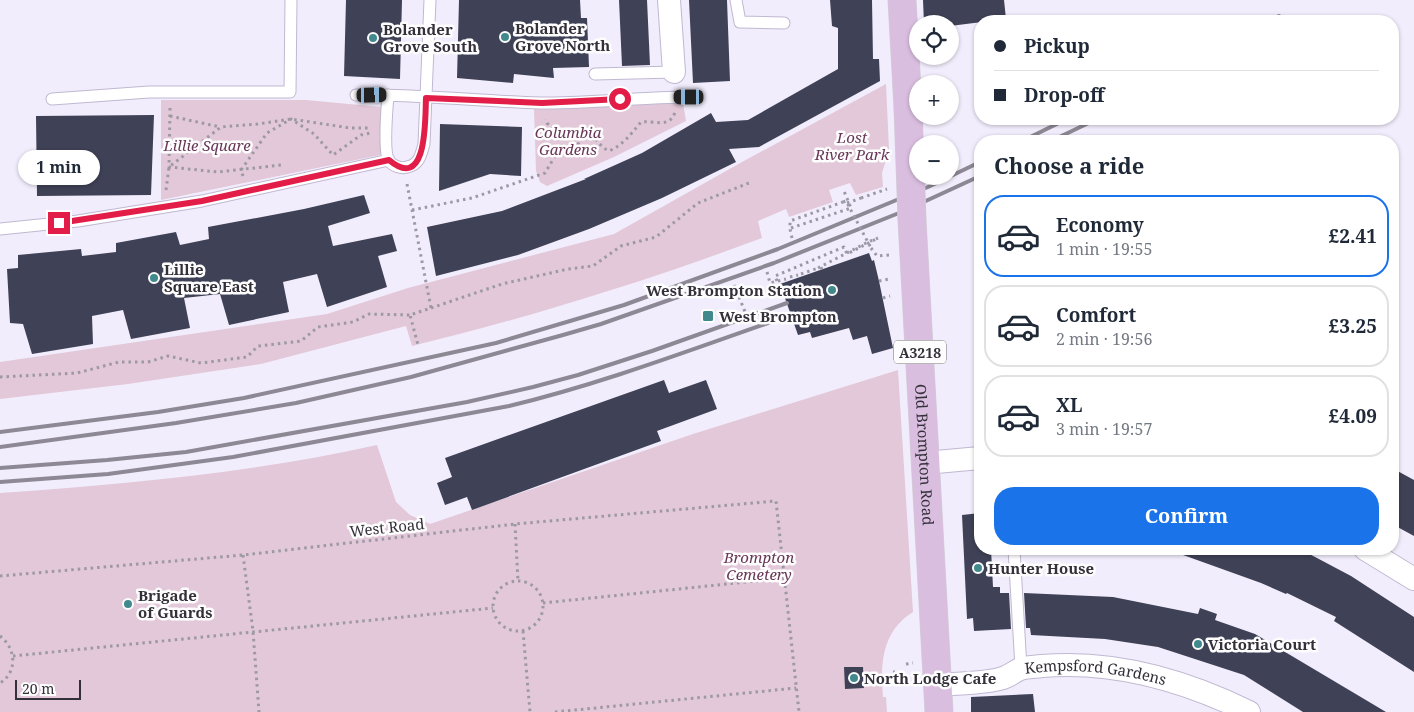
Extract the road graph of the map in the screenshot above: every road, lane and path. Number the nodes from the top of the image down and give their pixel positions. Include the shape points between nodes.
1 (291, 0) edge
2 (430, 0) edge
3 (669, 0) edge
4 (736, 0) edge
5 (902, 0) edge
6 (784, 23) dead end
7 (674, 72) joint
8 (595, 74) dead end
9 (356, 95) dead end
10 (388, 95) junction
11 (683, 97) joint
12 (426, 98) junction
13 (52, 100) dead end
14 (542, 103) junction
15 (170, 106) dead end
16 (170, 116) junction
17 (291, 119) junction
18 (221, 127) junction
19 (387, 128) junction
20 (561, 146) junction
21 (333, 155) junction
22 (324, 156) dead end
23 (389, 160) junction
24 (290, 163) dead end
25 (169, 167) junction
26 (404, 168) junction
27 (241, 170) junction
28 (339, 171) junction
29 (749, 183) dead end
30 (884, 190) dead end
31 (246, 192) junction
32 (846, 202) junction
33 (164, 208) junction
34 (412, 210) junction
35 (0, 228) edge
36 (791, 228) junction
37 (792, 238) dead end
38 (868, 242) junction
39 (890, 255) dead end
40 (767, 272) dead end
41 (890, 279) dead end
42 (777, 281) junction
43 (879, 281) dead end
44 (734, 285) dead end
45 (890, 296) dead end
46 (883, 298) dead end
47 (431, 308) junction
48 (746, 314) dead end
49 (410, 315) junction
50 (418, 345) dead end
51 (0, 377) edge
52 (974, 458) edge
53 (925, 462) junction
54 (515, 524) junction
55 (242, 555) junction
56 (1014, 555) edge
57 (1375, 555) edge
58 (0, 576) edge
59 (784, 578) junction
60 (1414, 579) edge
61 (518, 581) junction
62 (543, 603) junction
63 (493, 608) junction
64 (253, 631) junction
65 (523, 631) junction
66 (0, 636) edge
67 (13, 656) junction
68 (1021, 668) junction
69 (0, 683) edge
70 (938, 684) junction
71 (796, 688) junction
72 (259, 712) edge
73 (530, 712) edge
74 (555, 712) edge
75 (799, 712) edge
76 (939, 712) edge
77 (1249, 712) edge

1 - 13 lane via 290,92 149,92
2 - 12 lane
3 - 7 street
4 - 6 lane via 740,22
5 - 53 main road, Old Brompton Road / A3218, bridge
7 - 8 lane
9 - 10 lane
10 - 12 lane
10 - 19 lane
11 - 14 lane
11 - 20 path via 674,117 668,122 641,122 618,147 609,151 592,134 585,133 575,149
12 - 14 lane
12 - 26 lane via 420,160
14 - 20 path via 547,123 558,136
15 - 16 path
16 - 18 path
16 - 25 path
17 - 18 path
17 - 19 path via 350,128
17 - 21 path via 314,134
17 - 27 path via 267,133
18 - 25 path
19 - 21 path via 361,135
19 - 23 lane
20 - 34 path via 545,173 472,198
21 - 22 path
21 - 28 path
23 - 26 lane
23 - 28 lane
24 - 27 path
25 - 27 path via 218,172
25 - 33 path
26 - 34 path
27 - 31 path
28 - 31 lane
29 - 47 path via 698,203 656,237 622,246 593,266 502,284
30 - 32 path, bridge
31 - 33 lane
32 - 36 path via 790,221
32 - 36 path via 844,191 851,208
32 - 38 path, bridge
33 - 35 lane
34 - 47 path
36 - 37 path
38 - 39 path, bridge via 877,256
38 - 42 path, bridge via 821,268
38 - 42 path, bridge via 878,238 847,254 844,247 775,276
40 - 42 path via 770,283
41 - 43 path
44 - 48 path
45 - 46 path
47 - 49 path
49 - 50 path
49 - 51 path via 369,314 353,322 318,327 301,341 258,346 247,357 201,363 168,356 148,362 119,362 77,373
52 - 53 street
53 - 70 main road, Old Brompton Road / A3218
54 - 55 path, West Road
54 - 59 path, West Road via 776,501
54 - 61 path
55 - 58 path, West Road
55 - 64 path
56 - 68 lane
57 - 60 street
59 - 62 path
59 - 71 path
61 - 62 path via 526,582 537,590
61 - 63 path via 503,586
62 - 65 path via 536,624
63 - 64 path
63 - 65 path via 495,616 506,628
64 - 67 path
64 - 72 path
65 - 73 path
66 - 67 path via 11,648
67 - 69 path via 10,674
68 - 70 street, Kempsford Gardens via 1004,678
68 - 77 street, Kempsford Gardens via 1076,666 1134,672 1217,696
70 - 76 main road, Old Brompton Road / A3218
71 - 74 path
71 - 75 path

